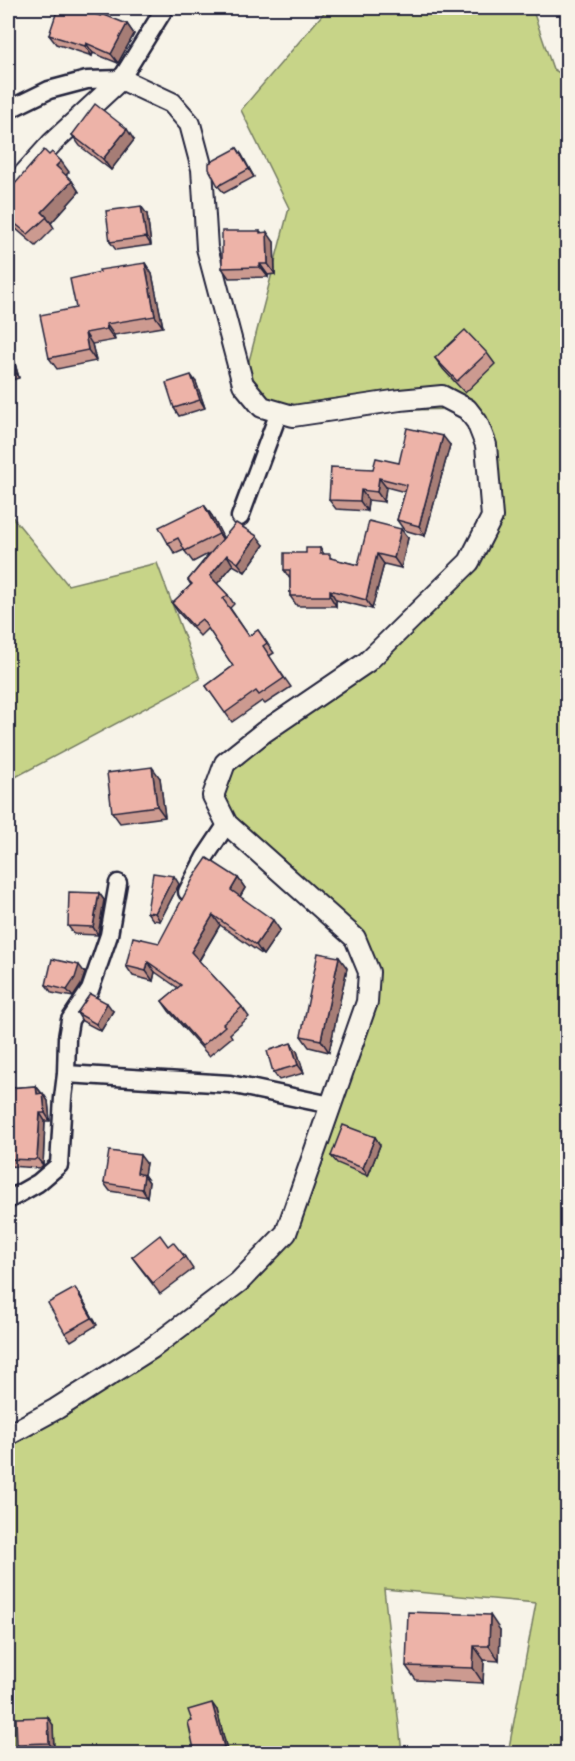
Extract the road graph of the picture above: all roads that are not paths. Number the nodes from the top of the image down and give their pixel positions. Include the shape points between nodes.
1 (165, 8) edge
2 (121, 79) junction
3 (8, 110) edge
4 (8, 192) edge
5 (279, 412) junction
6 (240, 517) dead end
7 (227, 824) junction
8 (118, 883) dead end
9 (179, 908) edge
10 (66, 1074) junction
11 (331, 1105) junction
12 (8, 1200) edge
13 (8, 1435) edge

1 - 2 street
2 - 3 street via 87,80 49,90
2 - 4 street via 52,143
2 - 5 street via 172,103 190,124 202,169 207,248 243,384 262,407
5 - 6 street
5 - 7 street via 294,416 442,396 467,409 477,422 486,445 492,517 469,562 367,662 225,763 213,796
7 - 9 street
7 - 11 street via 355,938 369,972 367,1002
8 - 10 street via 109,935 90,990 70,1020
10 - 11 street via 230,1084
10 - 12 street via 59,1166
11 - 13 street via 286,1233 239,1282 152,1348

